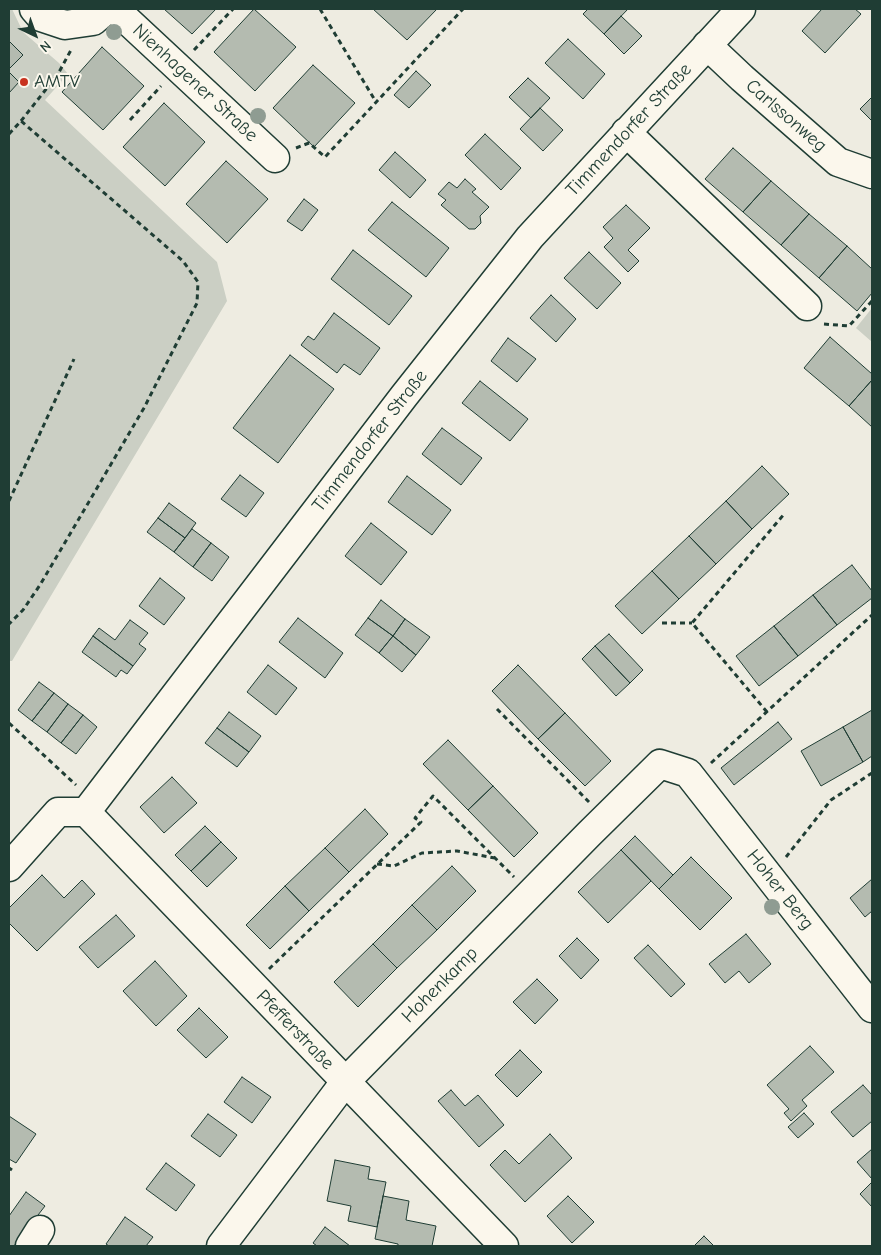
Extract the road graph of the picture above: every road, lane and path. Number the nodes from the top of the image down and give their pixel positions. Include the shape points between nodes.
1 (34, 9) edge
2 (107, 9) edge
3 (115, 9) edge
4 (320, 9) edge
5 (463, 9) edge
6 (740, 9) edge
7 (85, 23) junction
8 (708, 45) junction
9 (376, 102) junction
10 (21, 120) junction
11 (626, 132) junction
12 (9, 134) edge
13 (309, 143) dead end
14 (275, 158) dead end
15 (872, 174) edge
16 (872, 301) edge
17 (806, 306) joint
18 (74, 359) dead end
19 (9, 501) edge
20 (785, 513) dead end
21 (872, 615) edge
22 (692, 623) junction
23 (9, 624) edge
24 (662, 624) dead end
25 (497, 709) dead end
26 (766, 712) junction
27 (9, 723) edge
28 (872, 773) edge
29 (691, 776) junction
30 (90, 807) junction
31 (605, 818) junction
32 (496, 859) junction
33 (377, 864) junction
34 (9, 868) edge
35 (770, 878) junction
36 (531, 893) junction
37 (252, 985) junction
38 (872, 1008) edge
39 (345, 1082) junction
40 (222, 1246) edge
41 (504, 1246) edge

1 - 7 street via 41,17 65,25
2 - 7 street via 93,21
3 - 14 street, Nienhagener Straße
4 - 9 path
5 - 9 path
6 - 8 street, Timmendorfer Straße
7 - 10 path via 58,74
8 - 11 street, Timmendorfer Straße
8 - 15 street, Carlssonweg via 838,162
9 - 13 path via 325,157
10 - 12 path
10 - 23 path via 183,261 198,282 197,303 144,408 40,585
11 - 17 street
11 - 30 street, Timmendorfer Straße via 524,244
16 - 17 path via 849,326 806,322
18 - 19 path
20 - 22 path
21 - 26 path
22 - 24 path
22 - 26 path
25 - 31 path
26 - 29 path
27 - 30 path
28 - 35 path via 831,800
29 - 31 street, Hohenkamp via 660,764
29 - 35 street, Hoher Berg
30 - 34 street via 58,812
30 - 37 street, Pfefferstraße
31 - 36 street, Hohenkamp
32 - 33 path via 458,850 422,853 394,866
32 - 33 path via 433,796 415,818 420,822
32 - 36 path
33 - 37 path
35 - 38 street, Hoher Berg
36 - 39 street, Hohenkamp
37 - 39 street, Pfefferstraße
39 - 40 street, Hohenkamp
39 - 41 street, Pfefferstraße

